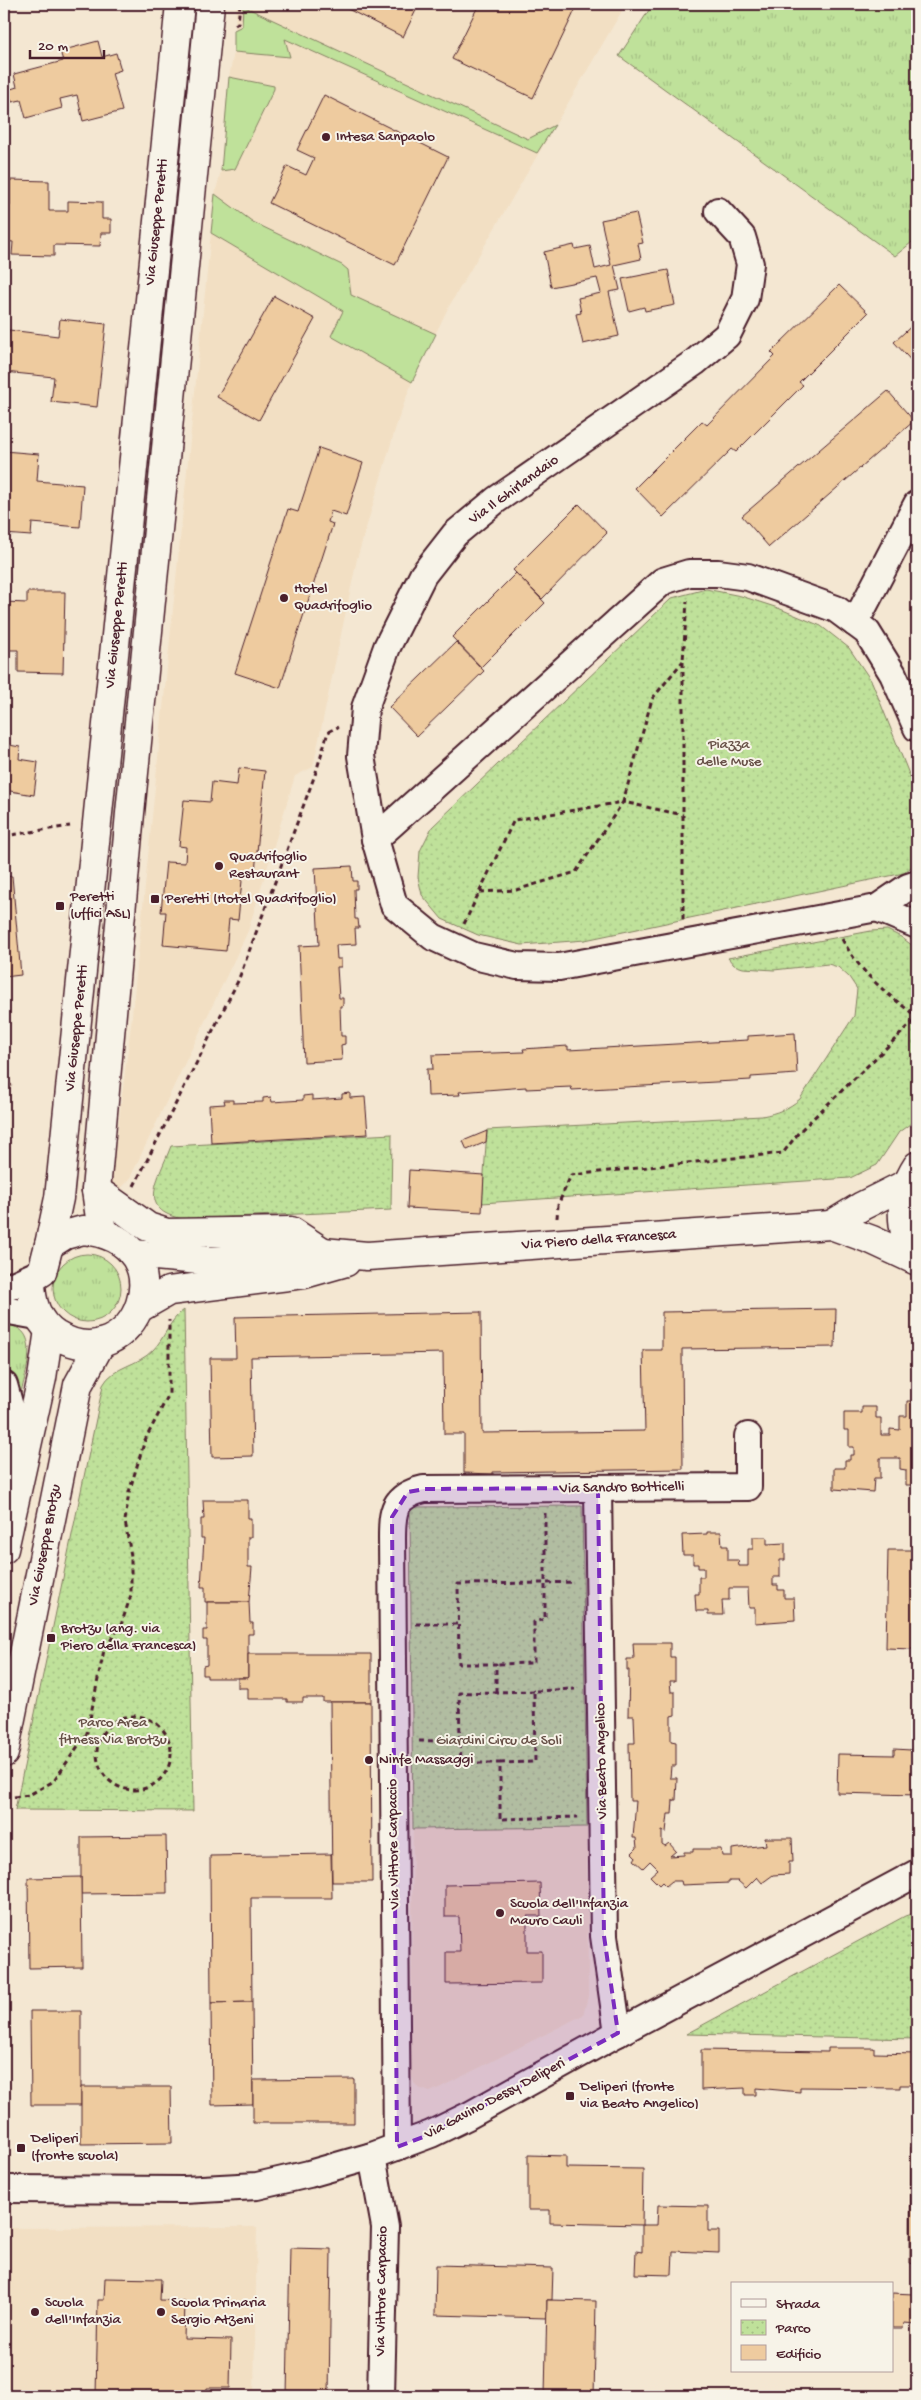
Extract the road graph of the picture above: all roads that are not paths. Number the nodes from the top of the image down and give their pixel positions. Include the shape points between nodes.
1 (180, 4) edge
2 (210, 4) edge
3 (718, 211) dead end
4 (917, 504) edge
5 (855, 623) junction
6 (917, 728) edge
7 (375, 839) junction
8 (917, 884) edge
9 (876, 908) junction
10 (917, 925) edge
11 (912, 1174) edge
12 (96, 1190) junction
13 (831, 1225) junction
14 (102, 1232) junction
15 (49, 1245) junction
16 (323, 1252) junction
17 (133, 1254) junction
18 (367, 1256) junction
19 (917, 1261) edge
20 (42, 1272) junction
21 (4, 1288) edge
22 (140, 1307) junction
23 (4, 1310) edge
24 (43, 1323) junction
25 (101, 1343) junction
26 (4, 1385) edge
27 (748, 1436) dead end
28 (444, 1488) joint
29 (598, 1488) junction
30 (11, 1513) junction
31 (4, 1549) edge
32 (4, 1753) edge
33 (917, 1873) edge
34 (618, 2032) junction
35 (398, 2147) junction
36 (372, 2156) junction
37 (4, 2189) edge
38 (381, 2396) edge

1 - 15 street, Via Giuseppe Peretti via 59,1198
2 - 12 street
3 - 7 street, Via Il Ghirlandaio via 742,237 750,264 745,298 727,335 695,362 496,500 455,534 422,575 387,647 365,708 361,756
4 - 5 street
5 - 6 street via 867,632 893,674
5 - 7 street via 836,609 748,577 688,573 663,581
7 - 9 street via 394,905 433,937 474,956 517,966 559,966
8 - 9 street
9 - 10 street
11 - 13 street, Via Piero della Francesca
11 - 19 street via 903,1203 903,1224
12 - 14 street
12 - 16 street via 148,1227 167,1233 291,1231
13 - 18 street, Via Piero della Francesca
13 - 19 street, Via Piero della Francesca
14 - 15 street via 83,1230 65,1235
14 - 17 street via 119,1240
15 - 20 street
16 - 17 street, Via Piero della Francesca via 211,1261
16 - 18 street, Via Piero della Francesca
17 - 22 street via 141,1270 144,1289
18 - 22 street, Via Piero della Francesca via 304,1274 169,1291
20 - 21 street
20 - 24 street via 31,1279 31,1298
22 - 25 street via 132,1323
23 - 24 street
24 - 25 street via 65,1340
24 - 30 street via 42,1378
25 - 32 street, Via Giuseppe Brotzu via 78,1385
26 - 30 street via 14,1421 9,1479
27 - 29 street, Via Sandro Botticelli via 748,1487
28 - 29 street, Via Sandro Botticelli
28 - 35 street, Via Vittore Carpaccio via 408,1492 392,1517
29 - 34 street, Via Beato Angelico via 604,1936
30 - 31 street
33 - 34 street, Via Gavino Dessy Deliperi
34 - 35 street, Via Gavino Dessy Deliperi via 468,2116
35 - 36 street, Via Gavino Dessy Deliperi
36 - 37 street, Via Gavino Dessy Deliperi via 257,2186 184,2190
36 - 38 street, Via Vittore Carpaccio via 385,2227

